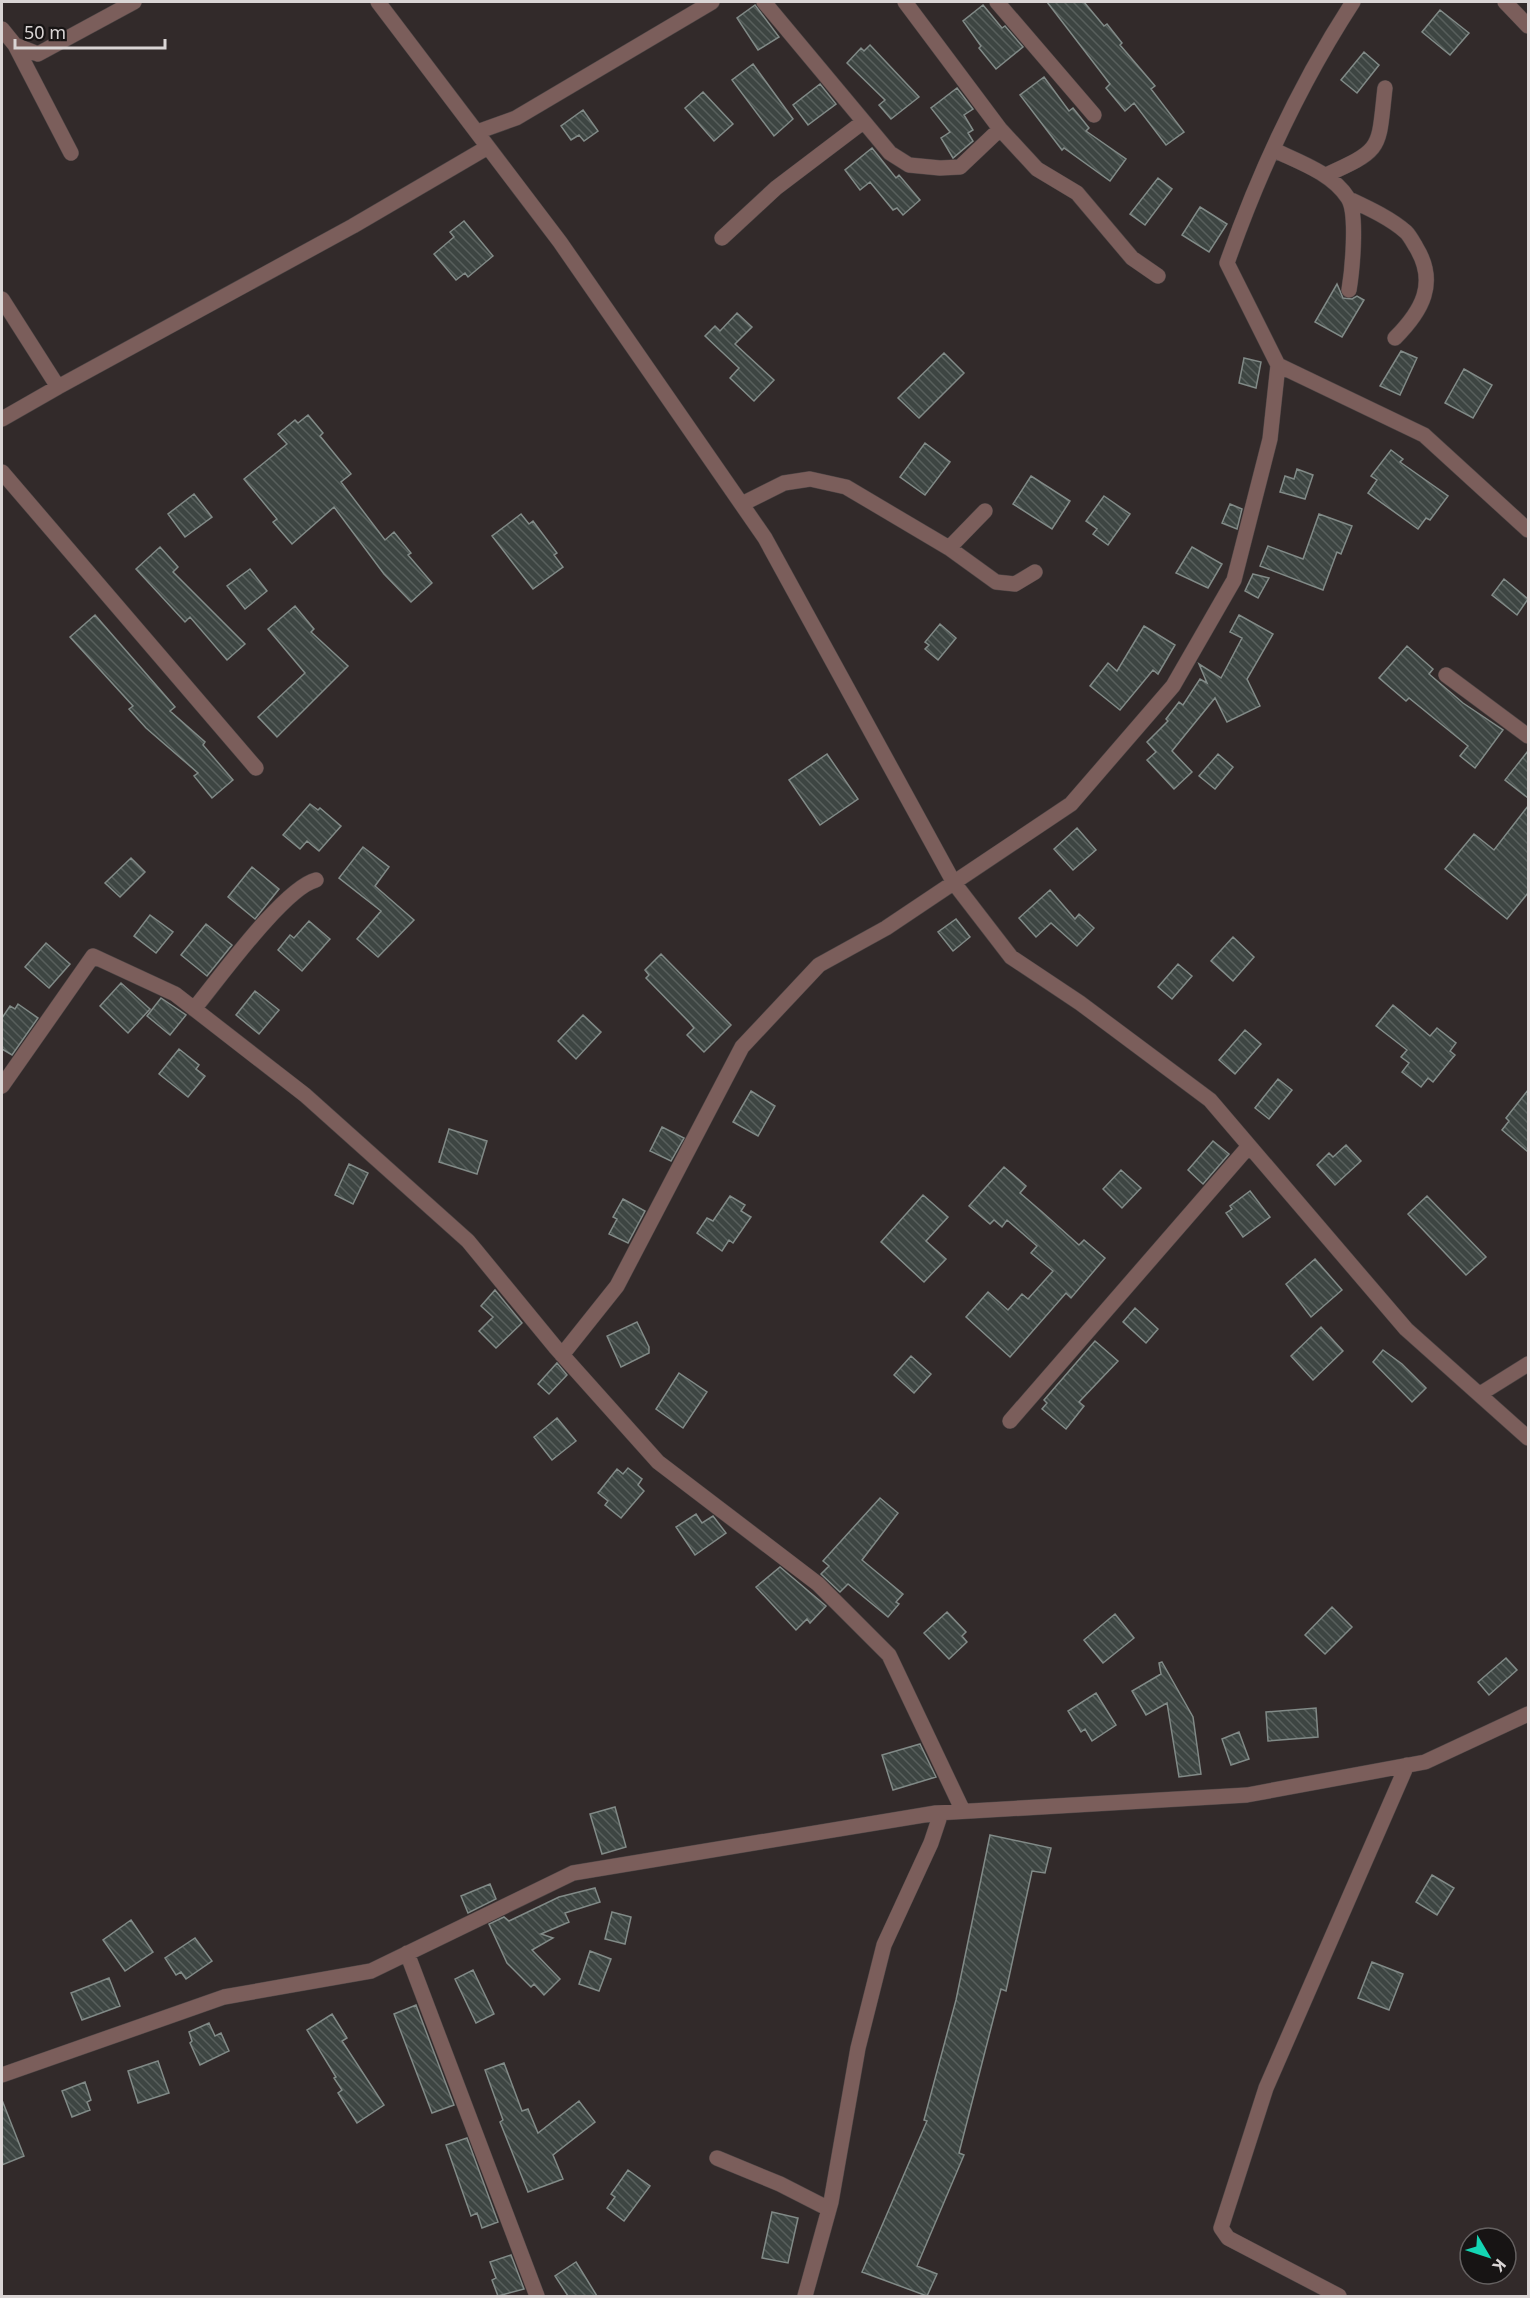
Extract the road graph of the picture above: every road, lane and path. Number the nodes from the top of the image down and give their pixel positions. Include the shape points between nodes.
1 (134, 2) edge
2 (378, 2) edge
3 (712, 2) edge
4 (764, 2) edge
5 (905, 2) edge
6 (997, 2) edge
7 (1353, 2) edge
8 (1505, 2) edge
9 (1528, 26) edge
10 (2, 30) edge
11 (15, 45) junction
12 (1385, 88) dead end
13 (1094, 115) dead end
14 (863, 122) junction
15 (1000, 129) junction
16 (477, 132) junction
17 (488, 147) junction
18 (1274, 150) junction
19 (71, 153) dead end
20 (1326, 175) junction
21 (1349, 199) junction
22 (722, 238) dead end
23 (1158, 276) dead end
24 (1349, 290) dead end
25 (2, 299) edge
26 (1395, 338) dead end
27 (1278, 365) junction
28 (58, 387) junction
29 (2, 419) edge
30 (2, 472) edge
31 (742, 504) junction
32 (985, 511) dead end
33 (1528, 530) edge
34 (950, 548) junction
35 (1035, 572) dead end
36 (1446, 675) dead end
37 (1528, 736) edge
38 (256, 768) dead end
39 (316, 880) dead end
40 (954, 883) junction
41 (194, 1009) junction
42 (2, 1086) edge
43 (1249, 1146) junction
44 (562, 1355) junction
45 (1528, 1364) edge
46 (1479, 1394) junction
47 (1010, 1421) dead end
48 (1528, 1438) edge
49 (1528, 1714) edge
50 (1407, 1765) junction
51 (963, 1811) junction
52 (941, 1813) junction
53 (407, 1953) junction
54 (2, 2075) edge
55 (717, 2158) dead end
56 (829, 2209) junction
57 (537, 2296) edge
58 (804, 2296) edge
59 (1339, 2296) edge

1 - 11 street via 38,54
2 - 16 street
3 - 16 street via 516,118
4 - 14 street
5 - 15 street
6 - 13 street
7 - 18 street via 1330,38
8 - 9 street
10 - 11 street
11 - 19 street
12 - 20 street via 1378,142 1364,158
14 - 15 street via 890,153 909,165 940,168 960,167
14 - 22 street via 776,188
15 - 23 street via 1036,168 1077,193 1132,258
16 - 17 street
17 - 28 street via 353,226
17 - 31 street via 560,242
18 - 20 street
18 - 27 street via 1250,198 1227,263
20 - 21 street
21 - 24 street via 1355,255
21 - 26 street via 1408,233 1425,261 1428,291 1411,322
25 - 28 street
27 - 33 street via 1424,435
27 - 40 street via 1270,439 1234,579 1173,686 1071,804
28 - 29 street
30 - 38 street
31 - 34 street via 784,483 810,479 846,487
31 - 40 street via 765,538
32 - 34 street
34 - 35 street via 996,582 1015,584
36 - 37 street
39 - 41 street via 287,898
40 - 43 street via 1011,957 1080,1002 1210,1100
40 - 44 street via 886,928 819,965 742,1047 617,1286
41 - 42 street via 175,994 93,956
41 - 44 street via 304,1095 468,1241
43 - 46 street via 1406,1329
43 - 47 street
44 - 51 street via 658,1462 818,1584 889,1655
45 - 46 street
46 - 48 street
49 - 50 street via 1425,1762
50 - 51 street via 1247,1795
50 - 59 street via 1266,2088 1221,2228 1228,2238
51 - 52 street
52 - 53 street via 573,1873
52 - 56 street via 884,1945 858,2048
53 - 54 street via 371,1971 224,1997
53 - 57 street
55 - 56 street
56 - 58 street

